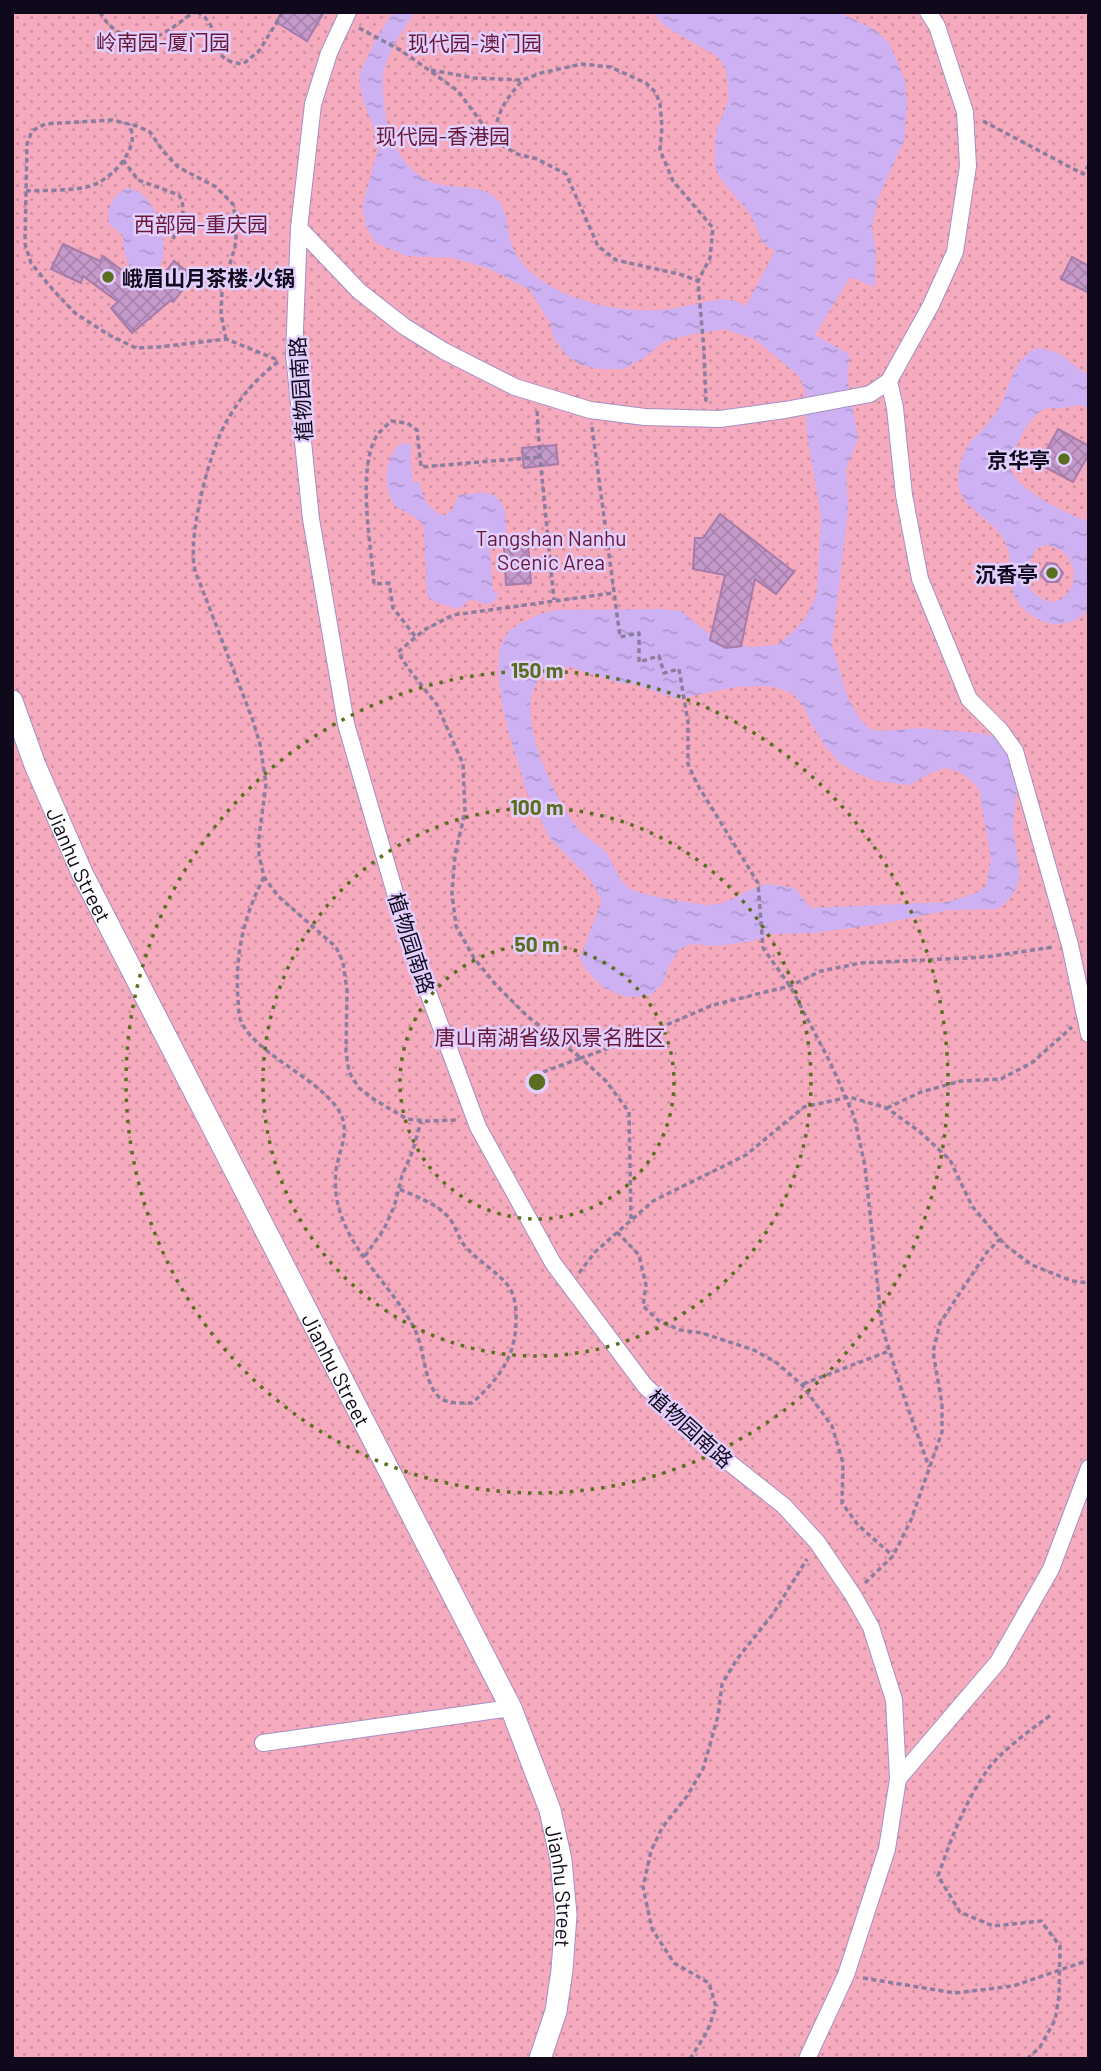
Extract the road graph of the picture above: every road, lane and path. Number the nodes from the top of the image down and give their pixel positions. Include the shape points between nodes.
1 (100, 12) edge
2 (196, 12) edge
3 (283, 12) edge
4 (348, 12) edge
5 (928, 12) edge
6 (369, 34) dead end
7 (430, 69) junction
8 (523, 80) junction
9 (965, 112) junction
10 (130, 124) junction
11 (495, 141) junction
12 (123, 160) junction
13 (1089, 165) edge
14 (26, 191) junction
15 (299, 229) junction
16 (173, 239) dead end
17 (698, 281) junction
18 (226, 339) junction
19 (287, 358) junction
20 (889, 381) junction
21 (537, 395) junction
22 (590, 410) junction
23 (706, 420) junction
24 (540, 457) junction
25 (613, 593) junction
26 (554, 600) junction
27 (415, 637) junction
28 (12, 701) edge
29 (264, 877) junction
30 (1070, 945) junction
31 (790, 986) junction
32 (1085, 1016) junction
33 (1089, 1034) edge
34 (581, 1058) junction
35 (543, 1072) dead end
36 (887, 1108) junction
37 (475, 1119) junction
38 (421, 1121) junction
39 (399, 1189) junction
40 (631, 1219) junction
41 (617, 1232) junction
42 (1000, 1239) junction
43 (364, 1257) junction
44 (1089, 1283) edge
45 (570, 1284) junction
46 (889, 1351) junction
47 (802, 1385) junction
48 (929, 1467) junction
49 (1089, 1468) edge
50 (817, 1542) junction
51 (893, 1556) junction
52 (853, 1595) junction
53 (511, 1708) junction
54 (1052, 1714) dead end
55 (263, 1743) dead end
56 (898, 1779) junction
57 (1089, 1960) edge
58 (1060, 1971) junction
59 (846, 1975) junction
60 (540, 2059) edge
61 (690, 2059) edge
62 (807, 2059) edge
63 (1027, 2059) edge

1 - 2 path via 112,30 140,39 159,36
2 - 3 path via 206,16 215,30 214,45 221,55 243,64 259,51
4 - 15 street, 植物园南路 via 313,104
5 - 9 street via 937,26
6 - 7 path
7 - 8 path via 474,78
7 - 11 path via 458,91
8 - 11 path via 502,106
8 - 17 path via 582,64 610,66 646,83 656,93 664,160 673,181 713,228 710,258
9 - 13 path via 1083,174
9 - 20 street via 968,166 955,252
10 - 12 path via 132,141
10 - 14 path via 112,120 45,124 32,131 27,144
10 - 18 path via 150,132 178,167 216,187 233,204 235,247 222,290
11 - 17 path via 566,174 598,246 616,260
12 - 14 path via 90,187
12 - 16 path via 138,180 179,195 184,212
14 - 18 path via 25,244 31,263 75,313 136,348
15 - 19 street, 植物园南路
15 - 21 street via 359,291 405,327 486,373
17 - 23 path
18 - 19 path
19 - 29 path via 261,375 226,421 204,487 194,543 194,566 260,744 266,784 259,837
19 - 37 street, 植物园南路 via 346,724 409,941
20 - 23 street via 870,394
20 - 30 street via 920,579 970,699 1015,751
21 - 22 street
21 - 24 path
22 - 23 street
22 - 25 path
24 - 26 path
24 - 27 path via 421,467 417,430 391,421 377,435 366,481 374,584 389,583 393,608
25 - 26 path
25 - 31 path via 620,637 639,633 639,662 659,656 664,673 679,669 688,722 688,764 758,883 763,948
26 - 27 path via 453,615
27 - 34 path via 398,652 437,705 463,764 465,813 452,893 456,926 496,985
28 - 53 street, Jianhu Street via 82,873
29 - 38 path via 278,896 337,947 347,990 349,1072 359,1088 408,1119
29 - 43 path via 240,939 240,1020 252,1038 328,1098 342,1117 346,1135 337,1164 336,1194 345,1227
30 - 31 path via 986,957 861,963 821,971
30 - 32 street
31 - 34 path via 713,1005
31 - 46 path via 854,1116 865,1166 882,1327
32 - 33 street
32 - 36 path via 1033,1062 1002,1080 961,1081
34 - 35 path
34 - 40 path via 629,1112
36 - 40 path via 849,1097 804,1107 746,1155 653,1201
36 - 42 path via 950,1160 972,1206
37 - 38 path
37 - 45 street, 植物园南路 via 553,1263
38 - 39 path
39 - 43 path via 384,1229
39 - 43 path via 449,1217 463,1244 506,1282 516,1302 517,1332 511,1354 493,1384 472,1403 450,1403 435,1393 417,1333
40 - 41 path
41 - 45 path
41 - 47 path via 639,1255 646,1286 643,1306 659,1321 754,1350
42 - 44 path via 1032,1265
42 - 48 path via 940,1323 933,1352 942,1432
45 - 50 street, 植物园南路 via 645,1387 784,1506
46 - 47 path
46 - 48 path
47 - 51 path via 832,1426 843,1463 842,1503 858,1525
48 - 51 path
49 - 56 street via 1051,1569 998,1662
50 - 52 street, 植物园南路
50 - 61 path via 774,1614 722,1684 704,1769 651,1851 643,1887 652,1929 674,1963 709,1983 716,2007
51 - 52 path
52 - 56 street, 植物园南路 via 871,1627 894,1700
53 - 55 street
53 - 60 street, Jianhu Street via 550,1810 566,1915 556,2011
54 - 58 path via 987,1770 955,1827 938,1876 960,1912 982,1922 993,1926 1041,1921 1060,1946
56 - 59 street, 植物园南路 via 887,1849
57 - 58 path
58 - 59 path via 1013,1986 956,1993
58 - 63 path via 1055,2020 1040,2047
59 - 62 street, 植物园南路

